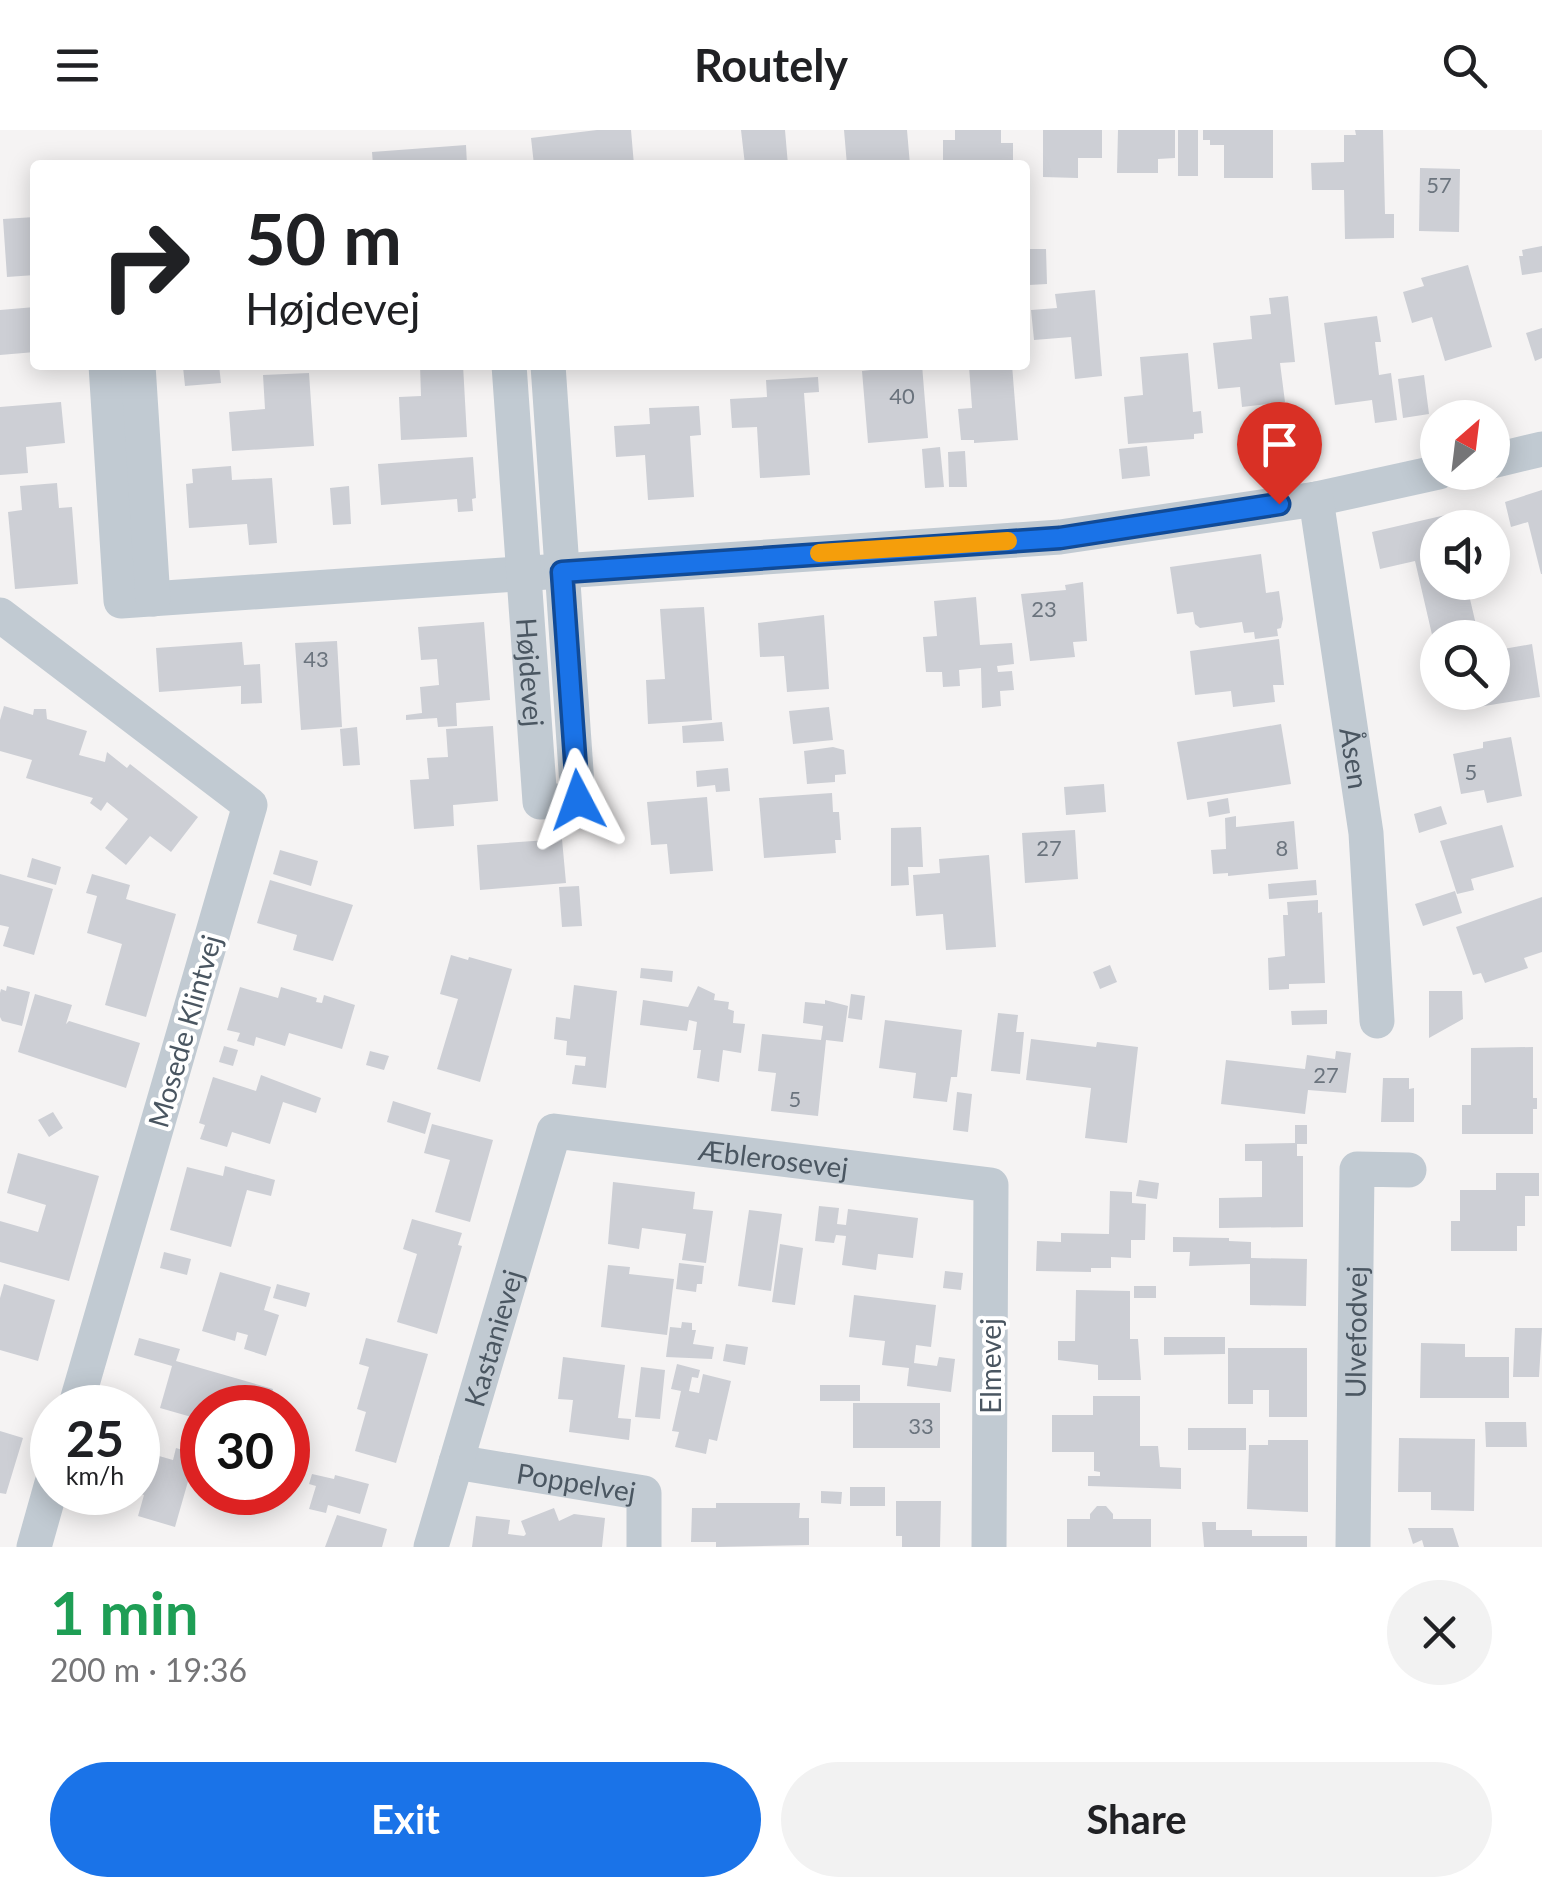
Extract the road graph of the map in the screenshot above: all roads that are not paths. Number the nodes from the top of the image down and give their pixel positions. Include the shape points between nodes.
1 (106, 370) edge
2 (138, 370) edge
3 (509, 370) edge
4 (548, 370) edge
5 (1542, 448) edge
6 (1510, 456) edge
7 (1420, 476) edge
8 (1316, 498) junction
9 (562, 572) junction
10 (524, 574) junction
11 (153, 599) junction
12 (0, 615) edge
13 (1377, 1022) dead end
14 (554, 1130) joint
15 (1409, 1170) dead end
16 (991, 1185) joint
17 (81, 1385) edge
18 (456, 1462) junction
19 (43, 1515) edge
20 (34, 1547) edge
21 (431, 1547) edge
22 (644, 1547) edge
23 (988, 1547) edge
24 (1353, 1547) edge

1 - 11 street via 121,602
2 - 11 street
3 - 10 street, Højdevej
4 - 9 street, Højdevej
5 - 6 street
7 - 8 street
8 - 9 street via 1060,538
8 - 13 street, Åsen via 1366,832
9 - 10 street
9 - 10 street, Højdevej via 578,800 540,802
10 - 11 street
12 - 17 street, Mosede Klintvej via 250,805
14 - 16 street, Æblerosevej
14 - 18 street, Kastanievej
15 - 24 street, Ulvefodvej via 1357,1169
16 - 23 street, Elmevej
18 - 21 street, Kastanievej
18 - 22 street, Poppelvej via 644,1493
19 - 20 street

